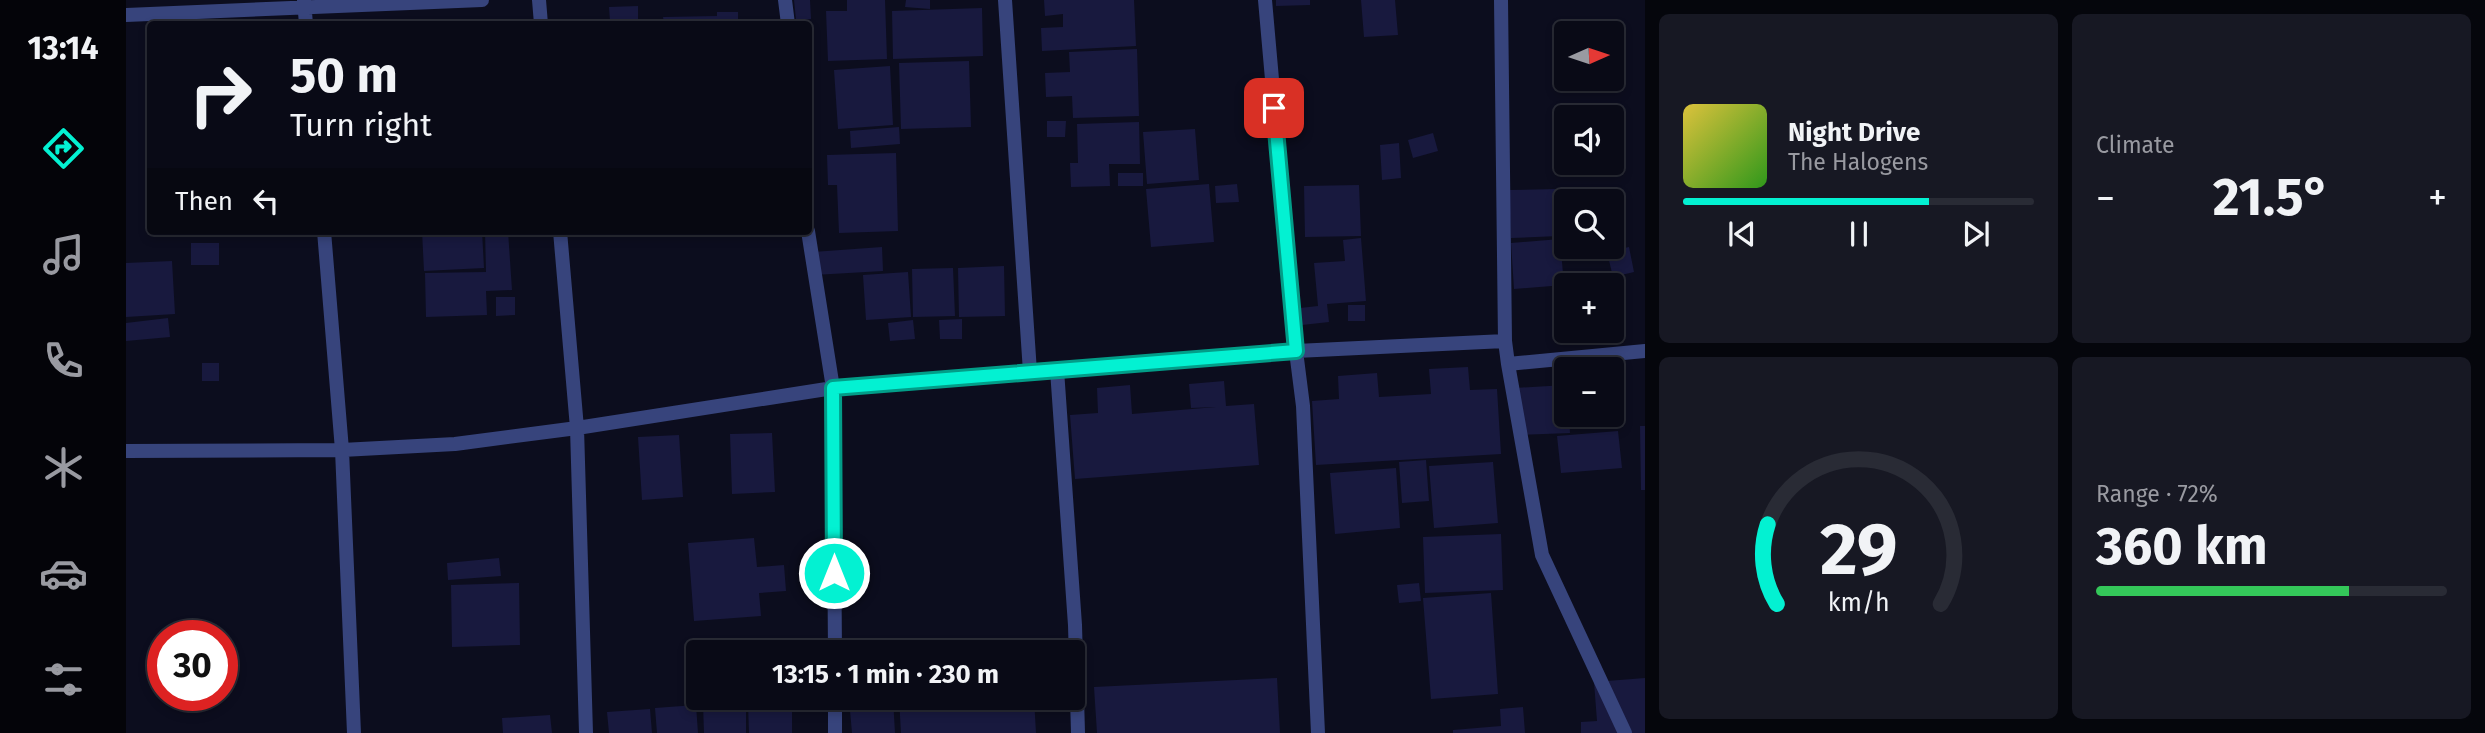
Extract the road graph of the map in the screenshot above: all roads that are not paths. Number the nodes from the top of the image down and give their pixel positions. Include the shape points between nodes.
1 (482, 0) edge
2 (539, 0) edge
3 (785, 0) edge
4 (1005, 0) edge
5 (1265, 0) edge
6 (1501, 0) edge
7 (305, 4) edge
8 (126, 15) edge
9 (541, 21) edge
10 (788, 21) edge
11 (324, 235) edge
12 (560, 235) edge
13 (809, 235) edge
14 (1505, 341) junction
15 (1296, 351) junction
16 (1645, 351) edge
17 (1508, 364) junction
18 (1057, 370) junction
19 (1030, 372) junction
20 (833, 388) junction
21 (577, 428) junction
22 (342, 450) junction
23 (126, 452) edge
24 (835, 640) edge
25 (835, 710) edge
26 (354, 733) edge
27 (586, 733) edge
28 (835, 733) edge
29 (1078, 733) edge
30 (1318, 733) edge
31 (1625, 733) edge

1 - 7 street
2 - 9 street
3 - 10 street
4 - 19 street
5 - 15 street
6 - 14 street
7 - 8 street
11 - 22 street
12 - 21 street
13 - 20 street
14 - 15 street
14 - 17 street
15 - 18 street
15 - 30 street via 1303,405
16 - 17 street
17 - 31 street via 1542,555
18 - 19 street
18 - 29 street
19 - 20 street
20 - 21 street
20 - 24 street
21 - 22 street via 455,444
21 - 27 street
22 - 23 street
22 - 26 street
25 - 28 street

